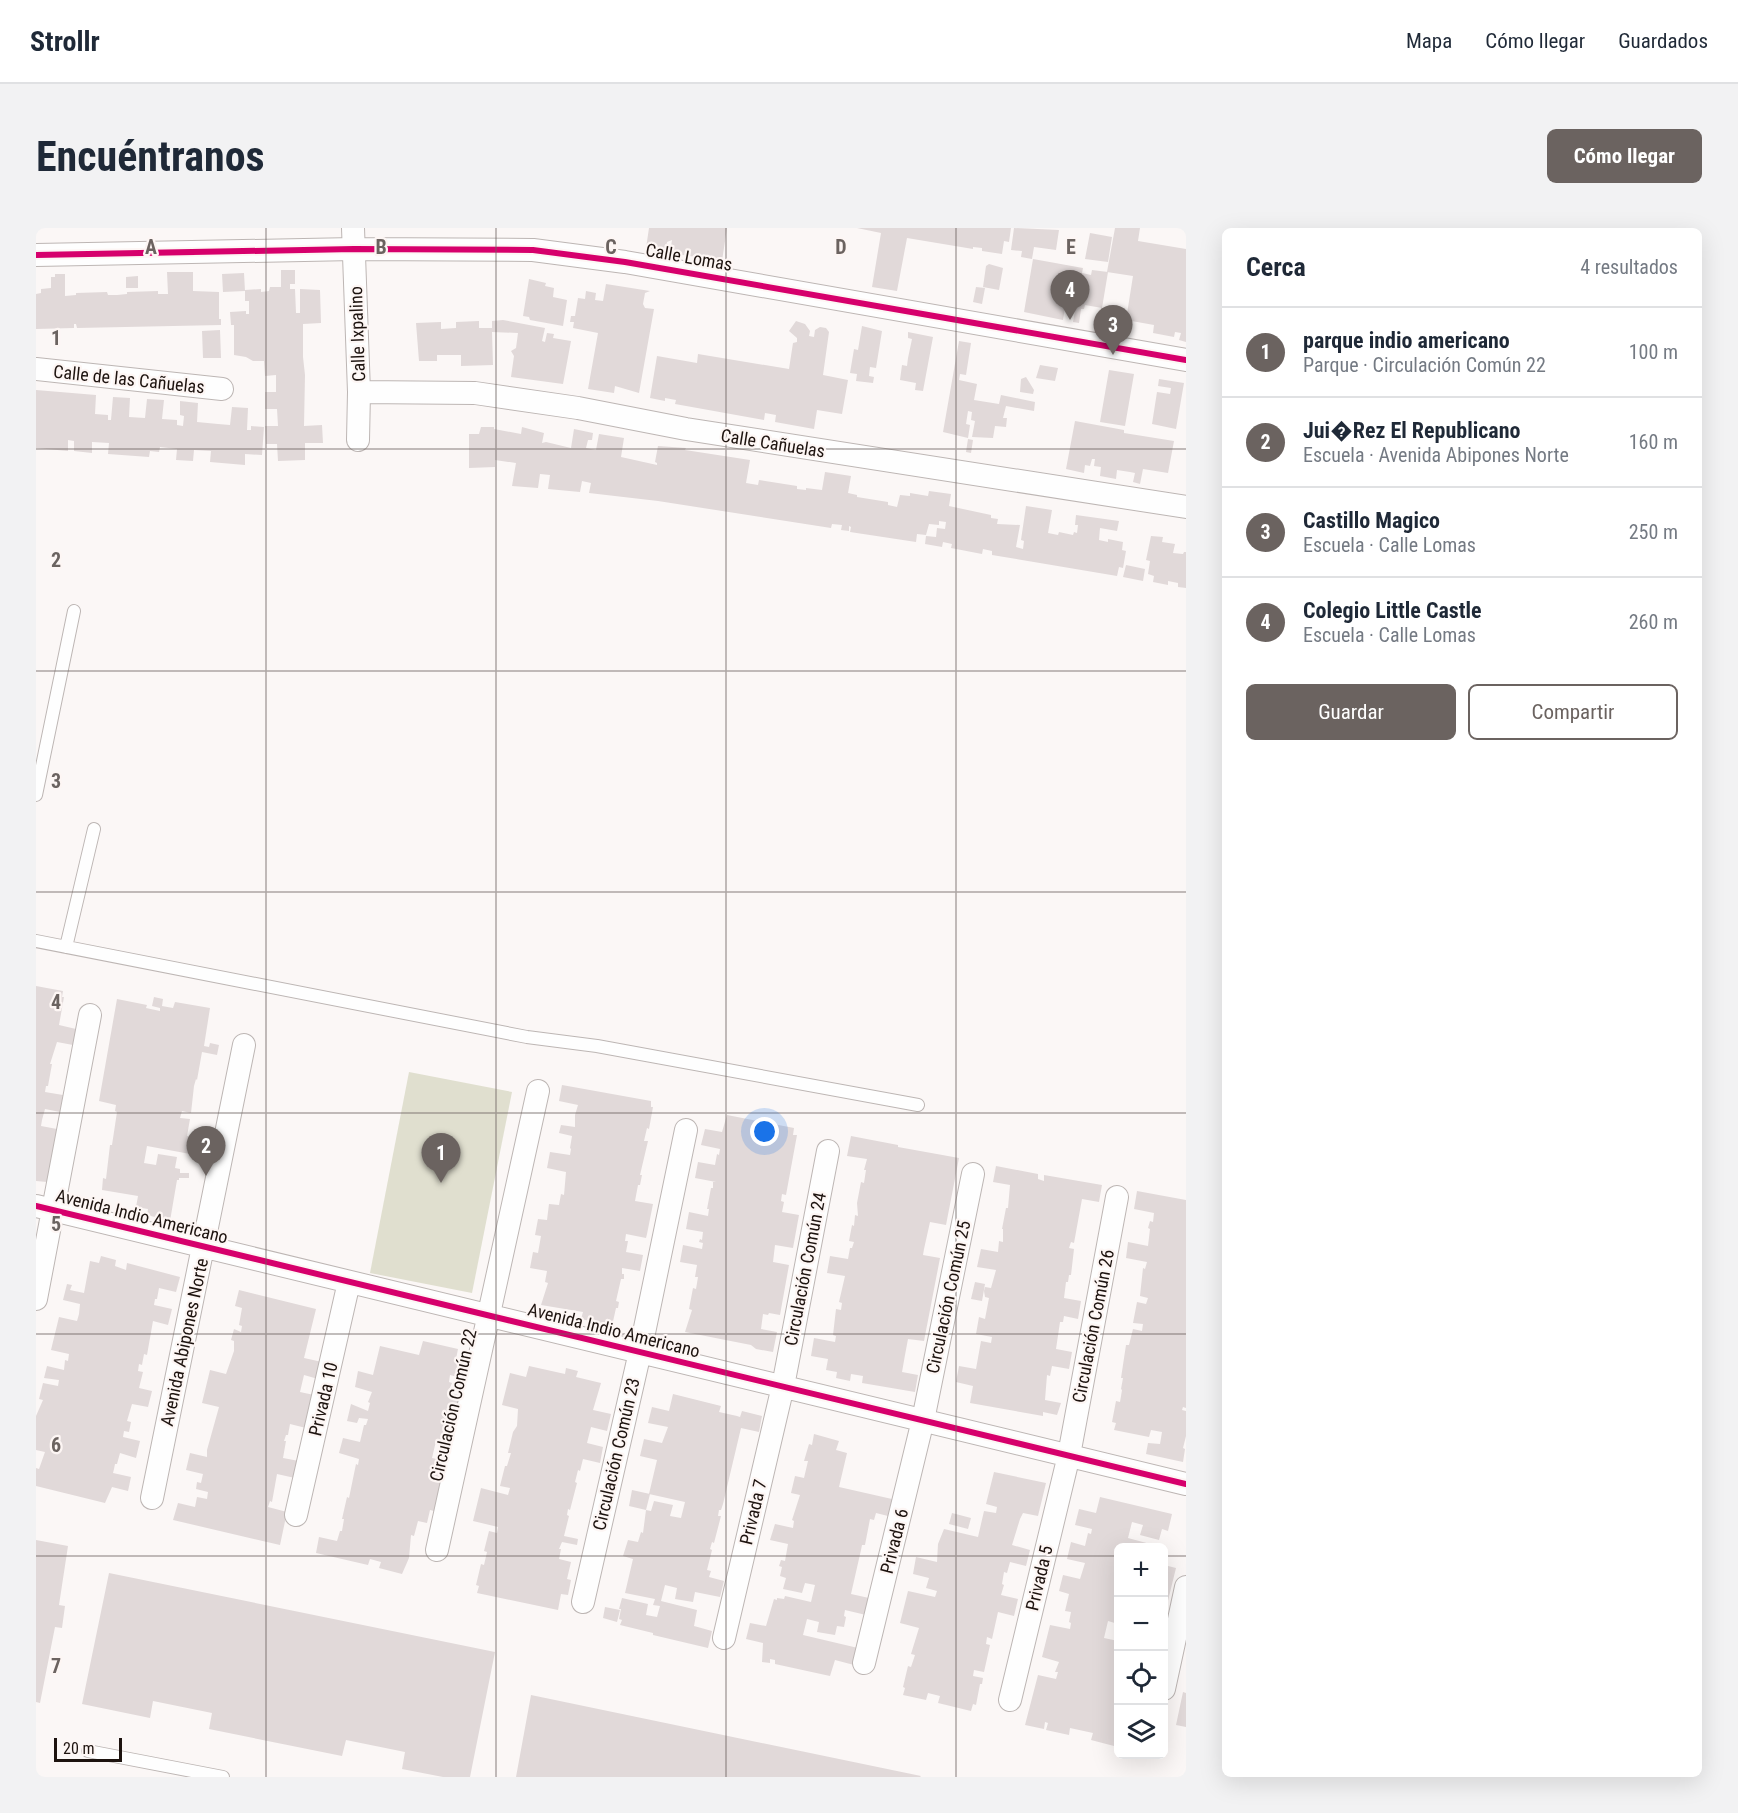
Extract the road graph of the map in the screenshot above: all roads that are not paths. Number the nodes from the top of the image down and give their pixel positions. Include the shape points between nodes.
1 (354, 239) edge
2 (36, 255) edge
3 (1186, 360) edge
4 (36, 369) edge
5 (222, 389) dead end
6 (359, 392) junction
7 (358, 440) dead end
8 (1186, 507) edge
9 (74, 611) dead end
10 (36, 795) edge
11 (94, 829) dead end
12 (36, 941) edge
13 (66, 947) junction
14 (90, 1015) dead end
15 (244, 1045) dead end
16 (538, 1091) dead end
17 (918, 1105) dead end
18 (686, 1130) dead end
19 (828, 1151) dead end
20 (973, 1174) dead end
21 (1117, 1197) dead end
22 (45, 1208) edge
23 (204, 1246) junction
24 (350, 1282) junction
25 (36, 1299) edge
26 (489, 1316) junction
27 (640, 1352) junction
28 (783, 1386) junction
29 (923, 1420) junction
30 (1068, 1455) junction
31 (1186, 1484) edge
32 (152, 1498) dead end
33 (296, 1515) dead end
34 (437, 1550) dead end
35 (1186, 1587) edge
36 (583, 1602) dead end
37 (724, 1638) dead end
38 (864, 1663) dead end
39 (1168, 1670) edge
40 (1010, 1700) dead end
41 (88, 1751) dead end
42 (222, 1777) edge

1 - 2 street, Calle Lomas
1 - 3 street, Calle Lomas via 533,250 626,262
1 - 6 street, Calle Ixpalino
4 - 5 street, Calle de las Cañuelas
6 - 7 street, Calle Ixpalino
6 - 8 street, Calle Cañuelas via 475,393
9 - 10 lane
11 - 13 lane
12 - 13 lane
13 - 17 lane via 527,1037 597,1046
14 - 22 street
15 - 23 street, Avenida Abipones Norte
16 - 26 street, Circulación Común 22
18 - 27 street, Circulación Común 23
19 - 28 street, Circulación Común 24
20 - 29 street, Circulación Común 25
21 - 30 street, Circulación Común 26
22 - 23 street, Avenida Indio Americano
22 - 25 street
23 - 24 street, Avenida Indio Americano
23 - 32 street, Avenida Abipones Norte
24 - 26 street, Avenida Indio Americano
24 - 33 street, Privada 10
26 - 27 street, Avenida Indio Americano
26 - 34 street, Circulación Común 22
27 - 28 street, Avenida Indio Americano
27 - 36 street, Circulación Común 23
28 - 29 street, Avenida Indio Americano
28 - 37 street, Privada 7
29 - 30 street, Avenida Indio Americano
29 - 38 street, Privada 6
30 - 31 street, Avenida Indio Americano
30 - 40 street, Privada 5
35 - 39 street
41 - 42 lane

